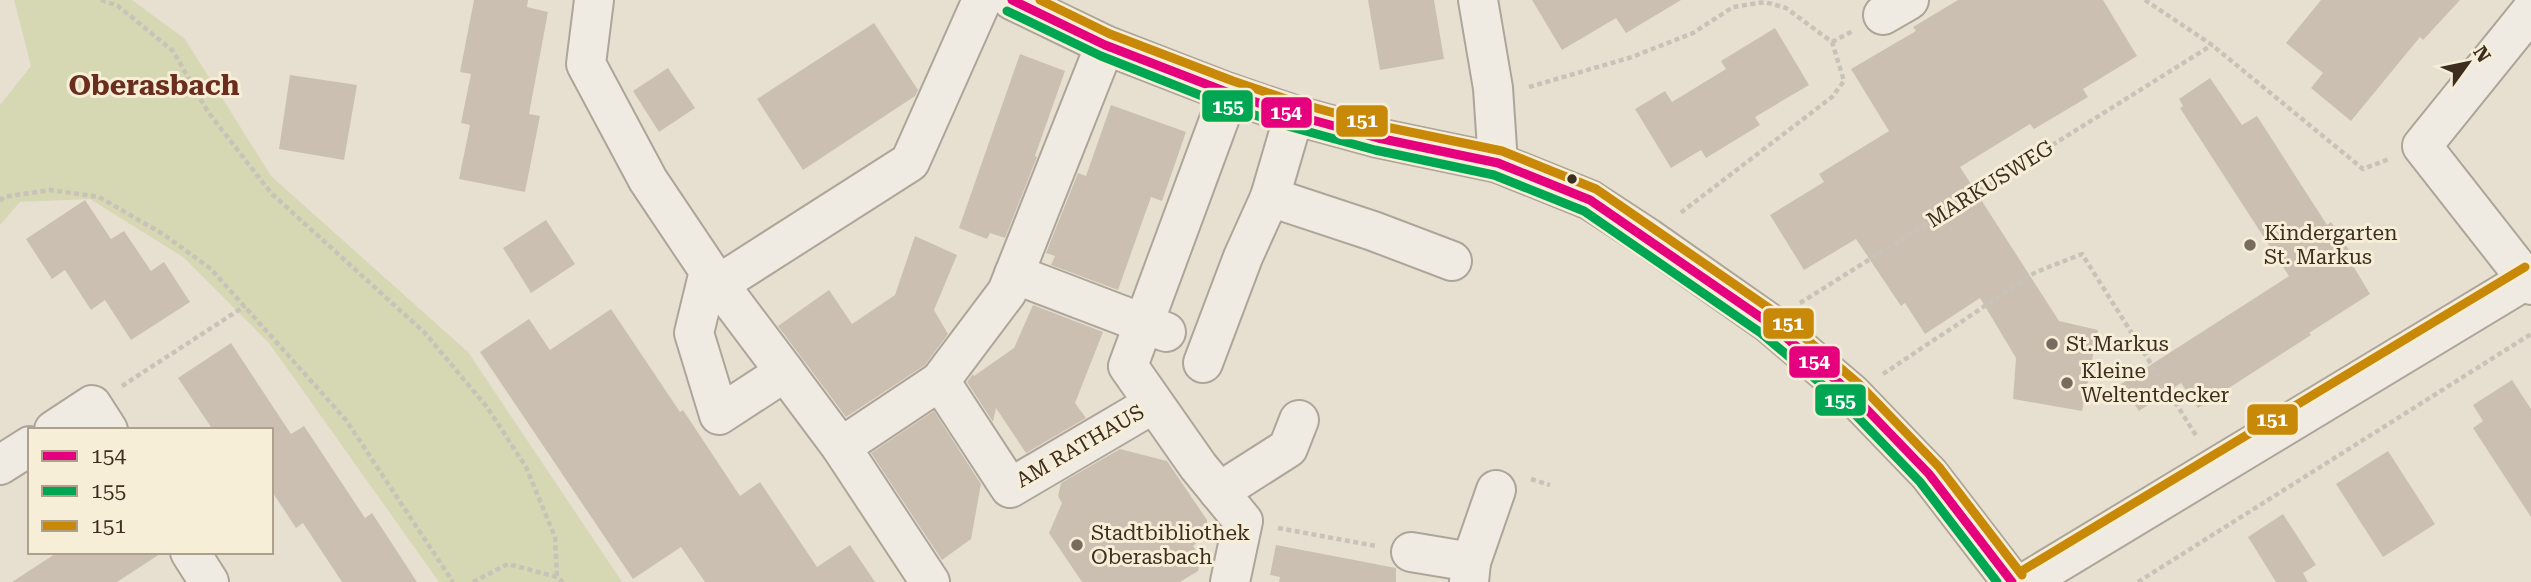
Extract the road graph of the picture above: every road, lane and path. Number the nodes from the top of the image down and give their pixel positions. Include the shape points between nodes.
1 (101, 0) edge
2 (594, 0) edge
3 (982, 0) edge
4 (1012, 0) edge
5 (1478, 0) edge
6 (2146, 0) edge
7 (2531, 11) edge
8 (1105, 45) junction
9 (2212, 45) junction
10 (1493, 88) junction
11 (1229, 93) junction
12 (1294, 115) junction
13 (2422, 146) junction
14 (1498, 163) junction
15 (1270, 197) junction
16 (0, 201) edge
17 (1648, 238) junction
18 (1452, 261) dead end
19 (1014, 274) junction
20 (714, 278) junction
21 (2530, 280) edge
22 (245, 306) junction
23 (1769, 323) junction
24 (1156, 328) junction
25 (2531, 334) edge
26 (1203, 363) dead end
27 (785, 372) junction
28 (940, 380) junction
29 (1852, 394) junction
30 (1153, 404) junction
31 (100, 418) edge
32 (1299, 420) dead end
33 (62, 428) edge
34 (28, 447) edge
35 (841, 447) junction
36 (0, 465) edge
37 (2216, 467) junction
38 (1508, 482) joint
39 (1550, 485) dead end
40 (1231, 507) junction
41 (1412, 552) joint
42 (191, 554) edge
43 (1470, 572) edge
44 (557, 577) junction
45 (209, 582) edge
46 (453, 582) edge
47 (473, 582) edge
48 (563, 582) edge
49 (930, 582) edge
50 (1230, 582) edge
51 (2012, 582) edge
52 (2026, 582) edge
53 (2138, 582) edge

1 - 44 path via 118,6 173,51 208,112 271,194 425,333 487,407 526,467 555,537
2 - 20 street via 586,64 648,180
3 - 20 street via 910,162
4 - 8 street
5 - 10 street
6 - 9 path
7 - 13 street
8 - 11 street
8 - 19 street
9 - 13 path via 2363,169
9 - 23 path, MARKUSWEG
10 - 14 street
10 - 17 path via 1529,87 1632,57 1693,33 1733,7 1765,2 1786,8 1832,42 1844,81 1832,97
11 - 12 street
11 - 24 street, AM RATHAUS
12 - 14 street
12 - 15 street
13 - 21 street
14 - 17 street via 1590,200
15 - 18 street
15 - 26 street
16 - 22 path via 51,190 99,197 211,269
17 - 23 street
19 - 24 street
19 - 28 street via 1007,292
20 - 27 street
20 - 27 street via 694,333 719,415
21 - 37 street
22 - 31 path
22 - 46 path via 346,420
23 - 29 street
24 - 30 street, AM RATHAUS via 1128,366
25 - 53 path
27 - 35 street
28 - 30 street, AM RATHAUS via 1010,488
28 - 35 street
29 - 37 path via 2036,272 2082,254
29 - 51 street via 1929,474
30 - 40 street, AM RATHAUS
31 - 33 street
32 - 40 street via 1288,448
34 - 36 street
35 - 49 street
37 - 52 street
38 - 39 path
38 - 43 street
40 - 41 path
40 - 50 street
41 - 43 street
42 - 45 street
44 - 47 path via 508,564
44 - 48 path

